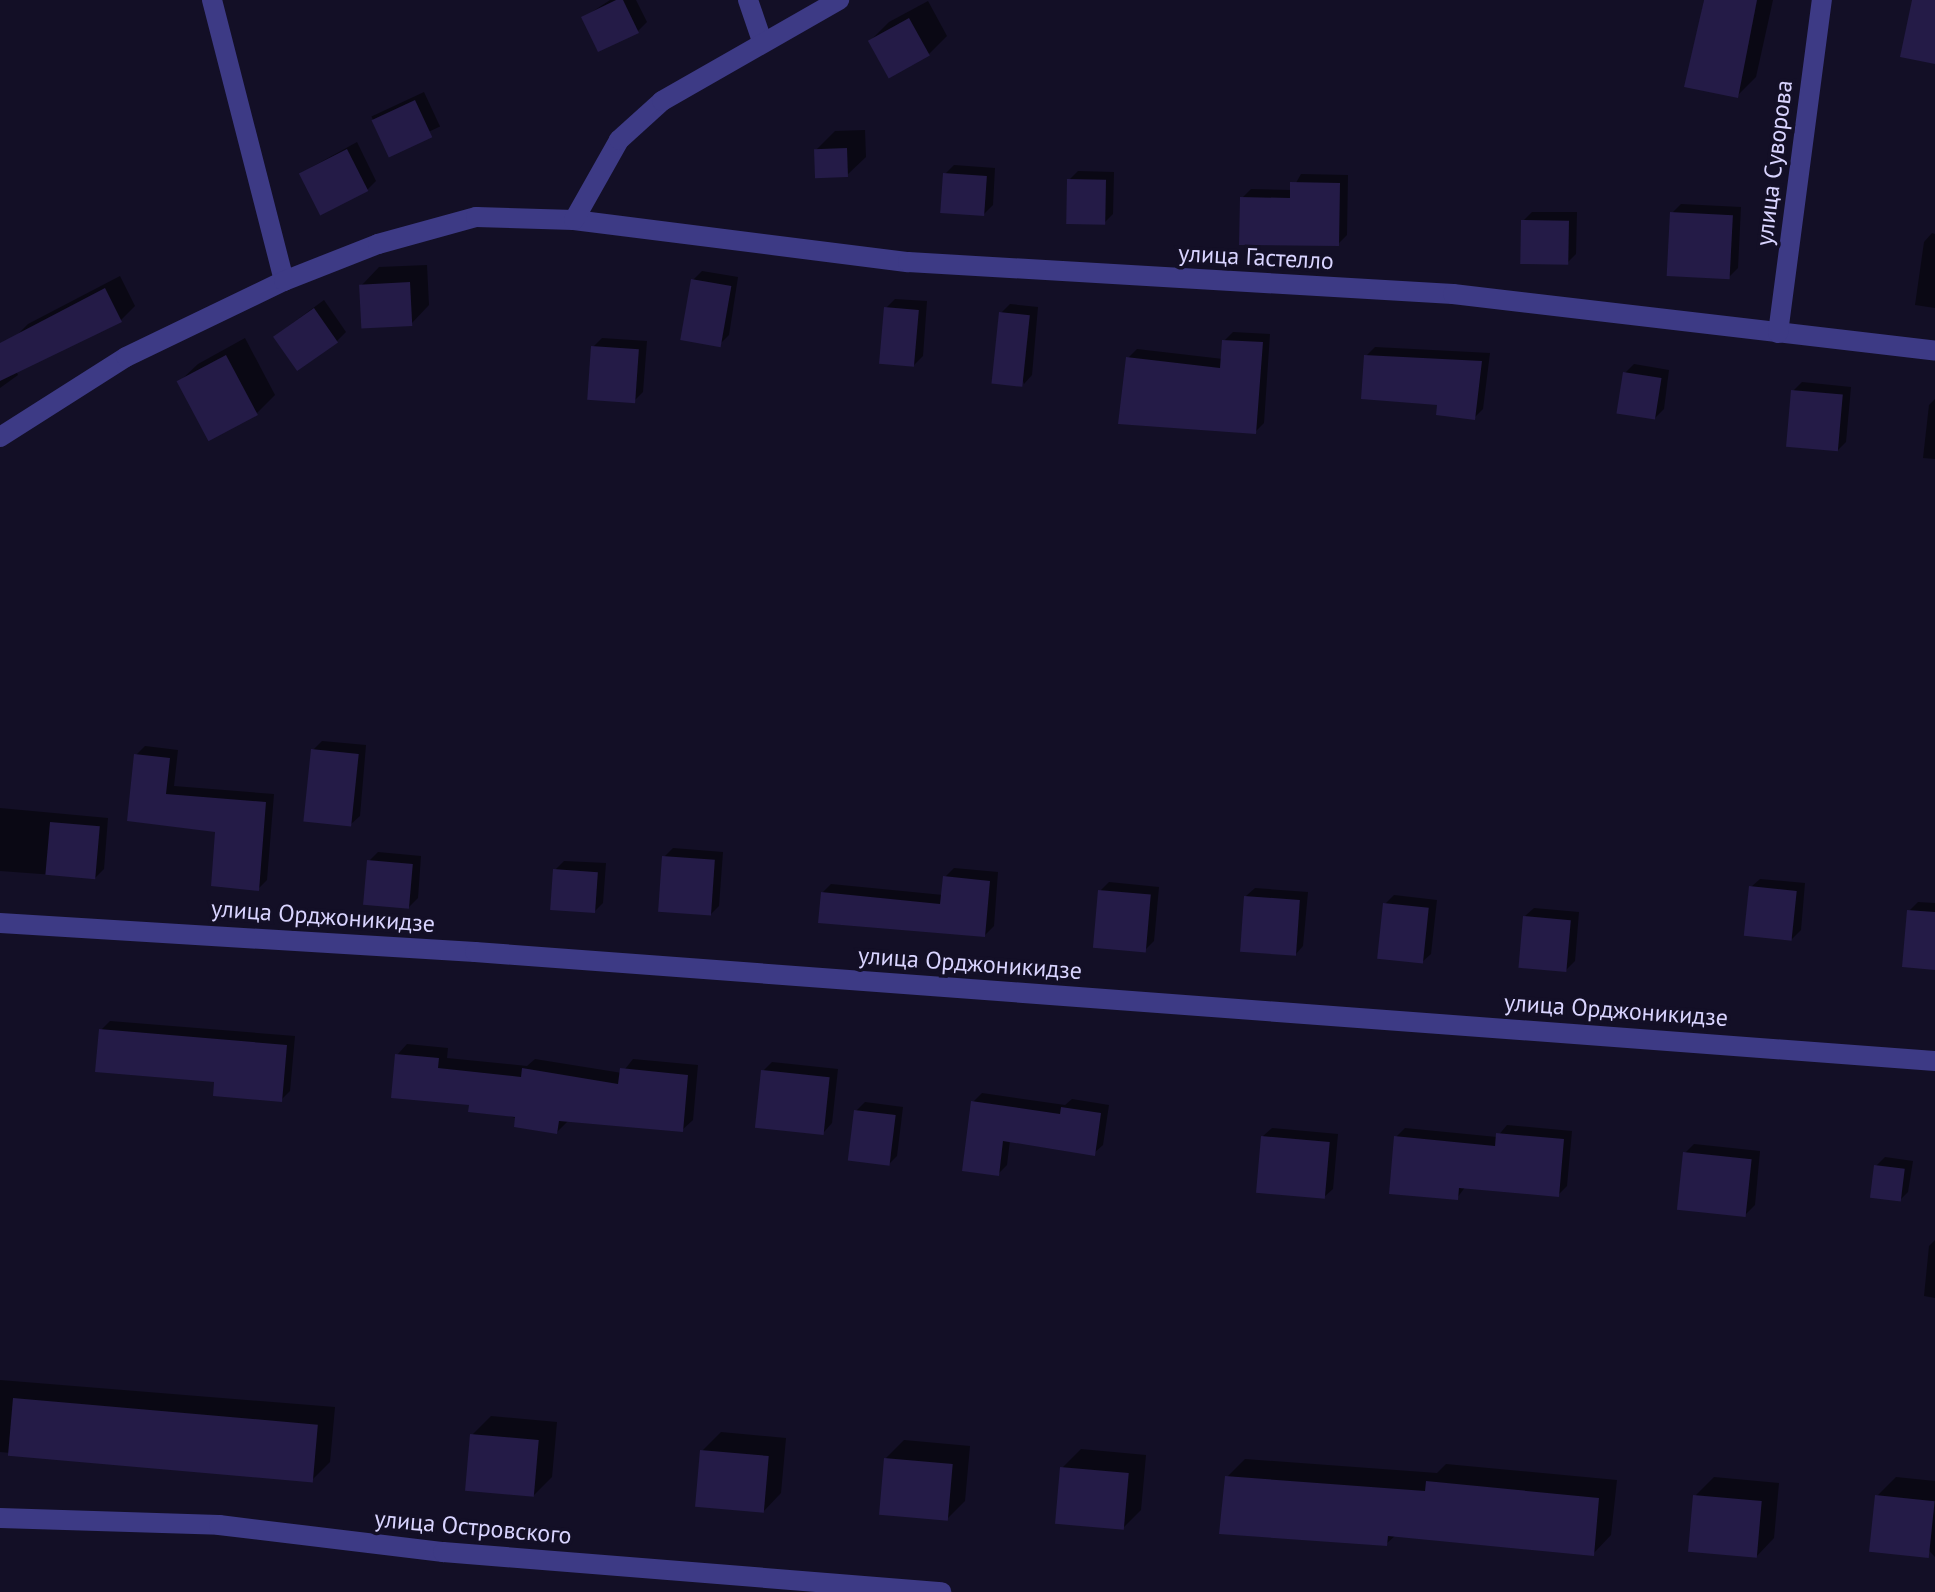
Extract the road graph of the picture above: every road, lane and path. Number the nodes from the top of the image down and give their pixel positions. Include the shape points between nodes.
1 (212, 0) edge
2 (748, 0) edge
3 (839, 0) edge
4 (1822, 0) edge
5 (762, 41) junction
6 (574, 220) junction
7 (284, 281) junction
8 (1778, 333) junction
9 (1935, 351) edge
10 (0, 437) edge
11 (0, 923) edge
12 (1935, 1061) edge
13 (0, 1518) edge
14 (941, 1592) edge

1 - 7 street
2 - 5 street
3 - 5 street
4 - 8 street, улица Суворова
5 - 6 street via 662,101 619,140
6 - 7 street, улица Гастелло via 476,217 378,244
6 - 8 street, улица Гастелло via 908,262 1453,294
7 - 10 street, улица Гастелло via 126,357
8 - 9 street, улица Гастелло
11 - 12 street, улица Орджоникидзе via 490,953
13 - 14 street, улица Островского via 219,1525 443,1552

